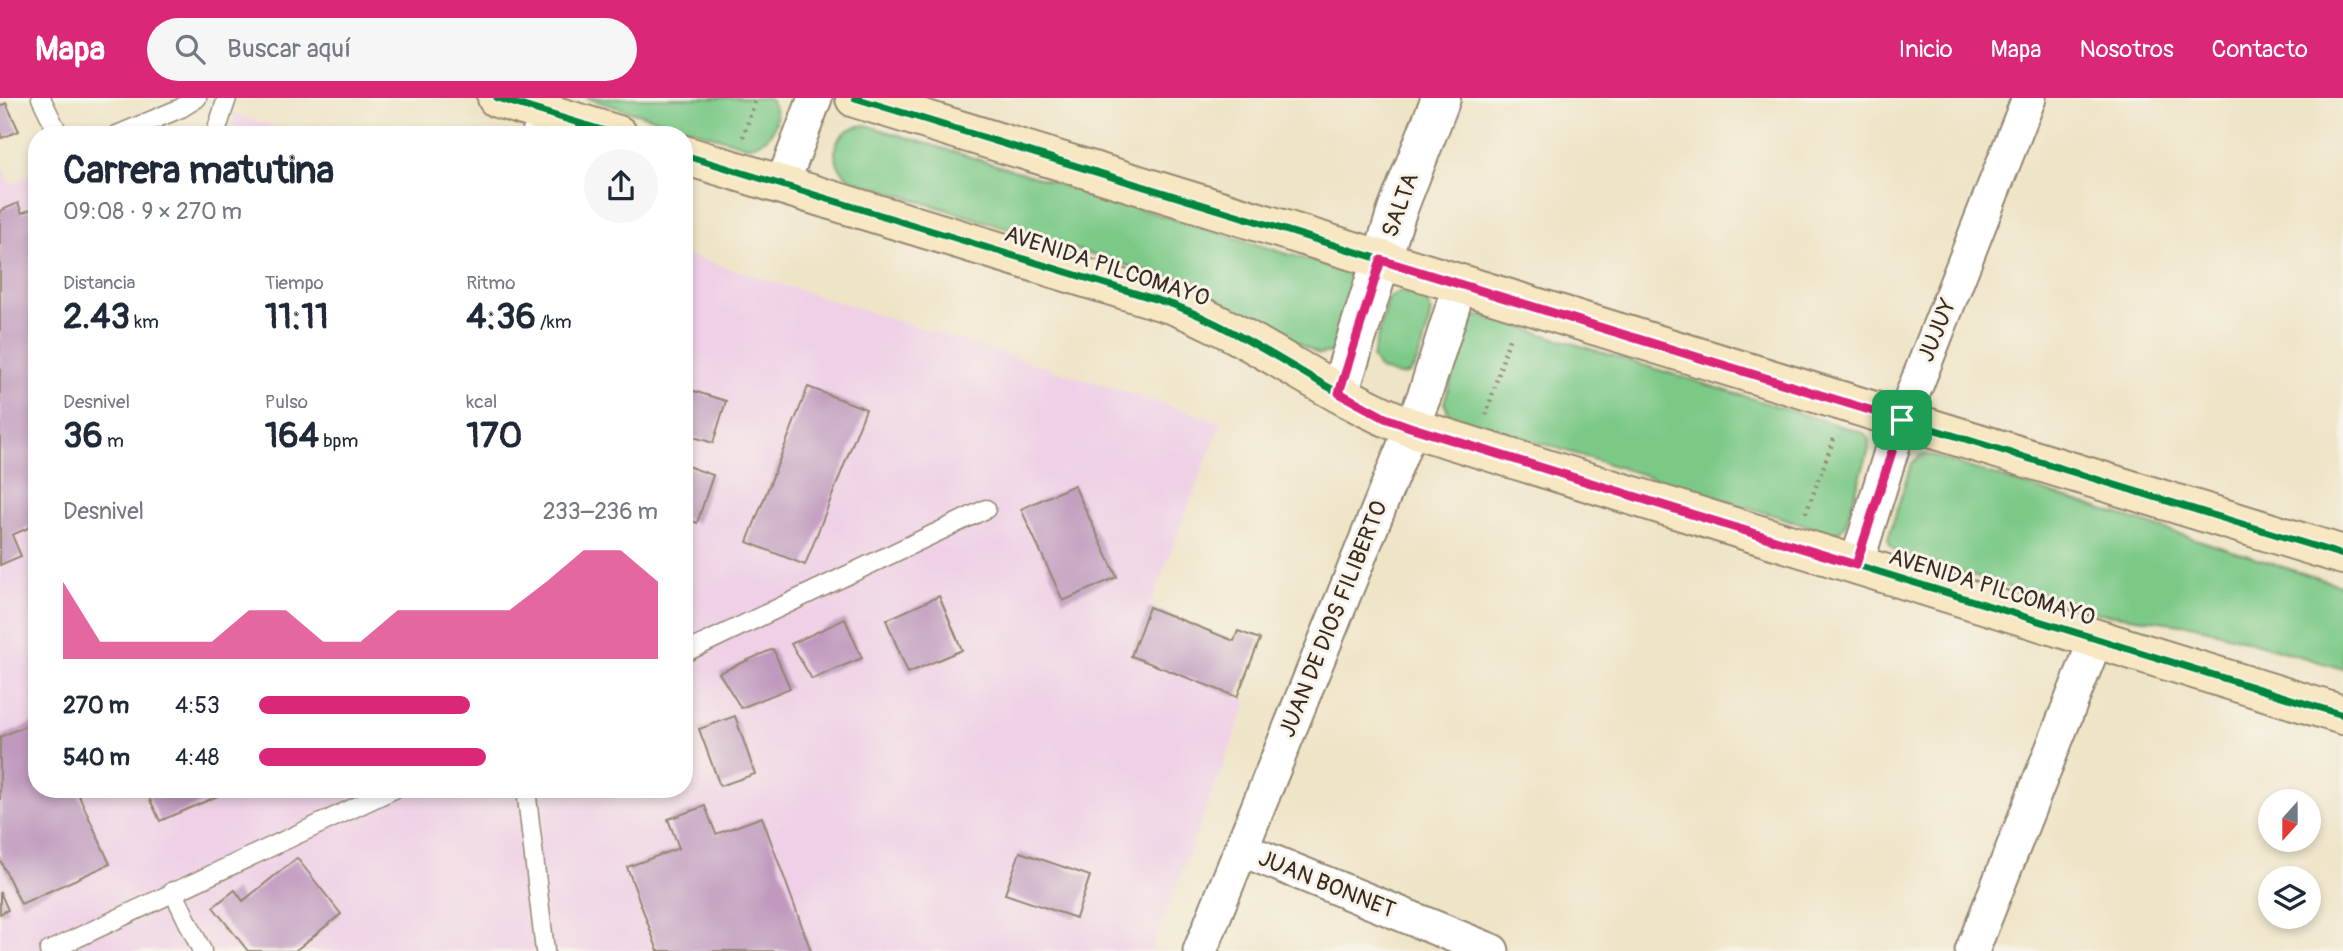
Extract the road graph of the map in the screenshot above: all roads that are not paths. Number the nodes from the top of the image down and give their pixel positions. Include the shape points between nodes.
1 (41, 98) edge
2 (197, 98) edge
3 (227, 98) edge
4 (497, 98) edge
5 (815, 98) edge
6 (855, 98) edge
7 (1441, 98) edge
8 (2029, 98) edge
9 (537, 124) edge
10 (53, 126) edge
11 (138, 126) edge
12 (218, 126) edge
13 (693, 158) edge
14 (782, 185) junction
15 (1381, 260) junction
16 (1460, 284) junction
17 (1339, 393) junction
18 (1902, 420) junction
19 (1410, 427) junction
20 (986, 509) dead end
21 (2343, 555) edge
22 (1856, 565) junction
23 (2096, 639) junction
24 (693, 649) edge
25 (2343, 715) edge
26 (374, 798) edge
27 (527, 798) edge
28 (1241, 849) junction
29 (173, 891) junction
30 (49, 951) edge
31 (202, 951) edge
32 (545, 951) edge
33 (1200, 951) edge
34 (1492, 951) edge
35 (1972, 951) edge

1 - 10 lane
2 - 11 lane
3 - 12 lane
4 - 9 main road
5 - 14 street
6 - 15 main road
7 - 15 street, SALTA
8 - 18 street, JUJUY
13 - 14 main road, AVENIDA PILCOMAYO
14 - 17 main road, AVENIDA PILCOMAYO via 1174,305 1232,331
15 - 16 main road
15 - 17 street, SALTA
16 - 18 main road
16 - 19 street, JUAN DE DIOS FILIBERTO
17 - 19 main road, AVENIDA PILCOMAYO
18 - 21 main road
18 - 22 street, JUJUY
19 - 22 main road, AVENIDA PILCOMAYO
19 - 28 street, JUAN DE DIOS FILIBERTO
20 - 24 lane
22 - 23 main road, AVENIDA PILCOMAYO
23 - 25 main road, AVENIDA PILCOMAYO
23 - 35 street
26 - 29 lane
27 - 32 lane
28 - 33 street, JUAN DE DIOS FILIBERTO
28 - 34 street, JUAN BONNET
29 - 30 lane
29 - 31 lane

